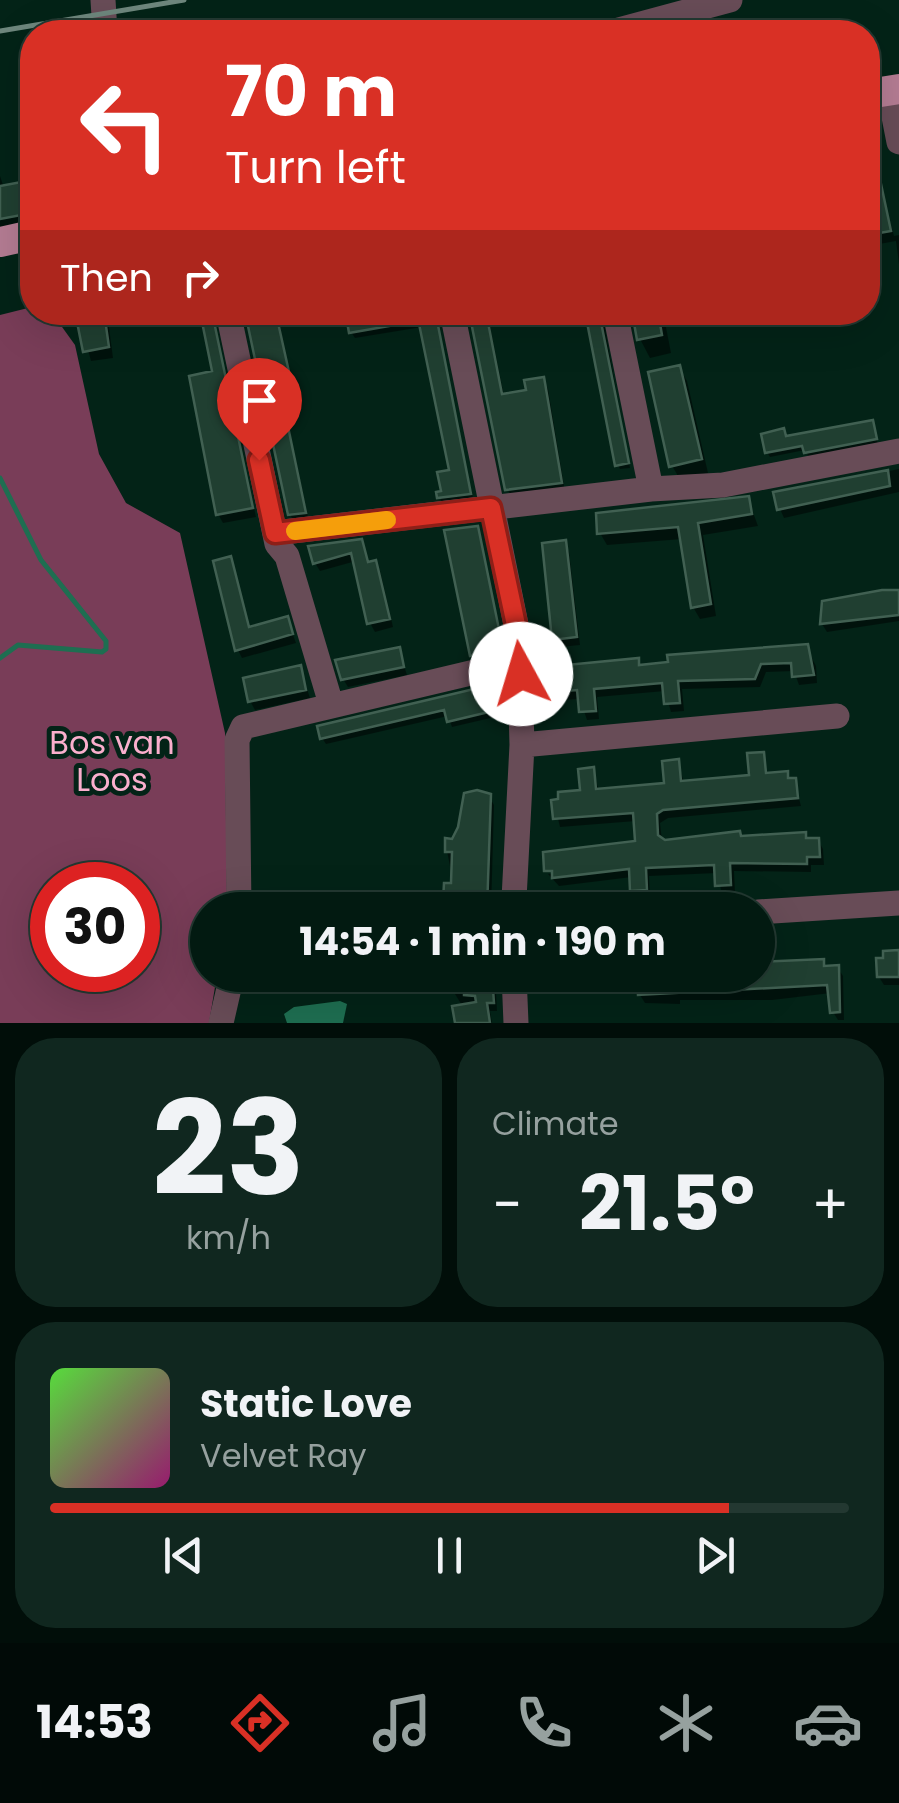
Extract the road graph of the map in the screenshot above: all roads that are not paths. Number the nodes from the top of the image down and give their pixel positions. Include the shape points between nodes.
1 (730, 0) edge
2 (656, 20) edge
3 (885, 91) edge
4 (899, 142) edge
5 (231, 325) edge
6 (455, 325) edge
7 (618, 325) edge
8 (899, 451) edge
9 (651, 489) junction
10 (491, 508) junction
11 (275, 533) junction
12 (520, 661) junction
13 (330, 704) junction
14 (837, 716) dead end
15 (522, 745) junction
16 (239, 892) edge
17 (514, 892) edge
18 (899, 902) edge
19 (775, 911) edge
20 (228, 992) edge
21 (515, 992) edge
22 (222, 1023) edge
23 (516, 1023) edge

1 - 2 street
3 - 4 street
5 - 11 street
6 - 10 street
7 - 9 street
8 - 9 street via 723,485
9 - 10 street
10 - 11 street
10 - 12 street
11 - 13 street
12 - 13 street
12 - 15 street
13 - 16 street via 243,726 237,740
14 - 15 street
15 - 17 street
18 - 19 street
20 - 22 street
21 - 23 street

